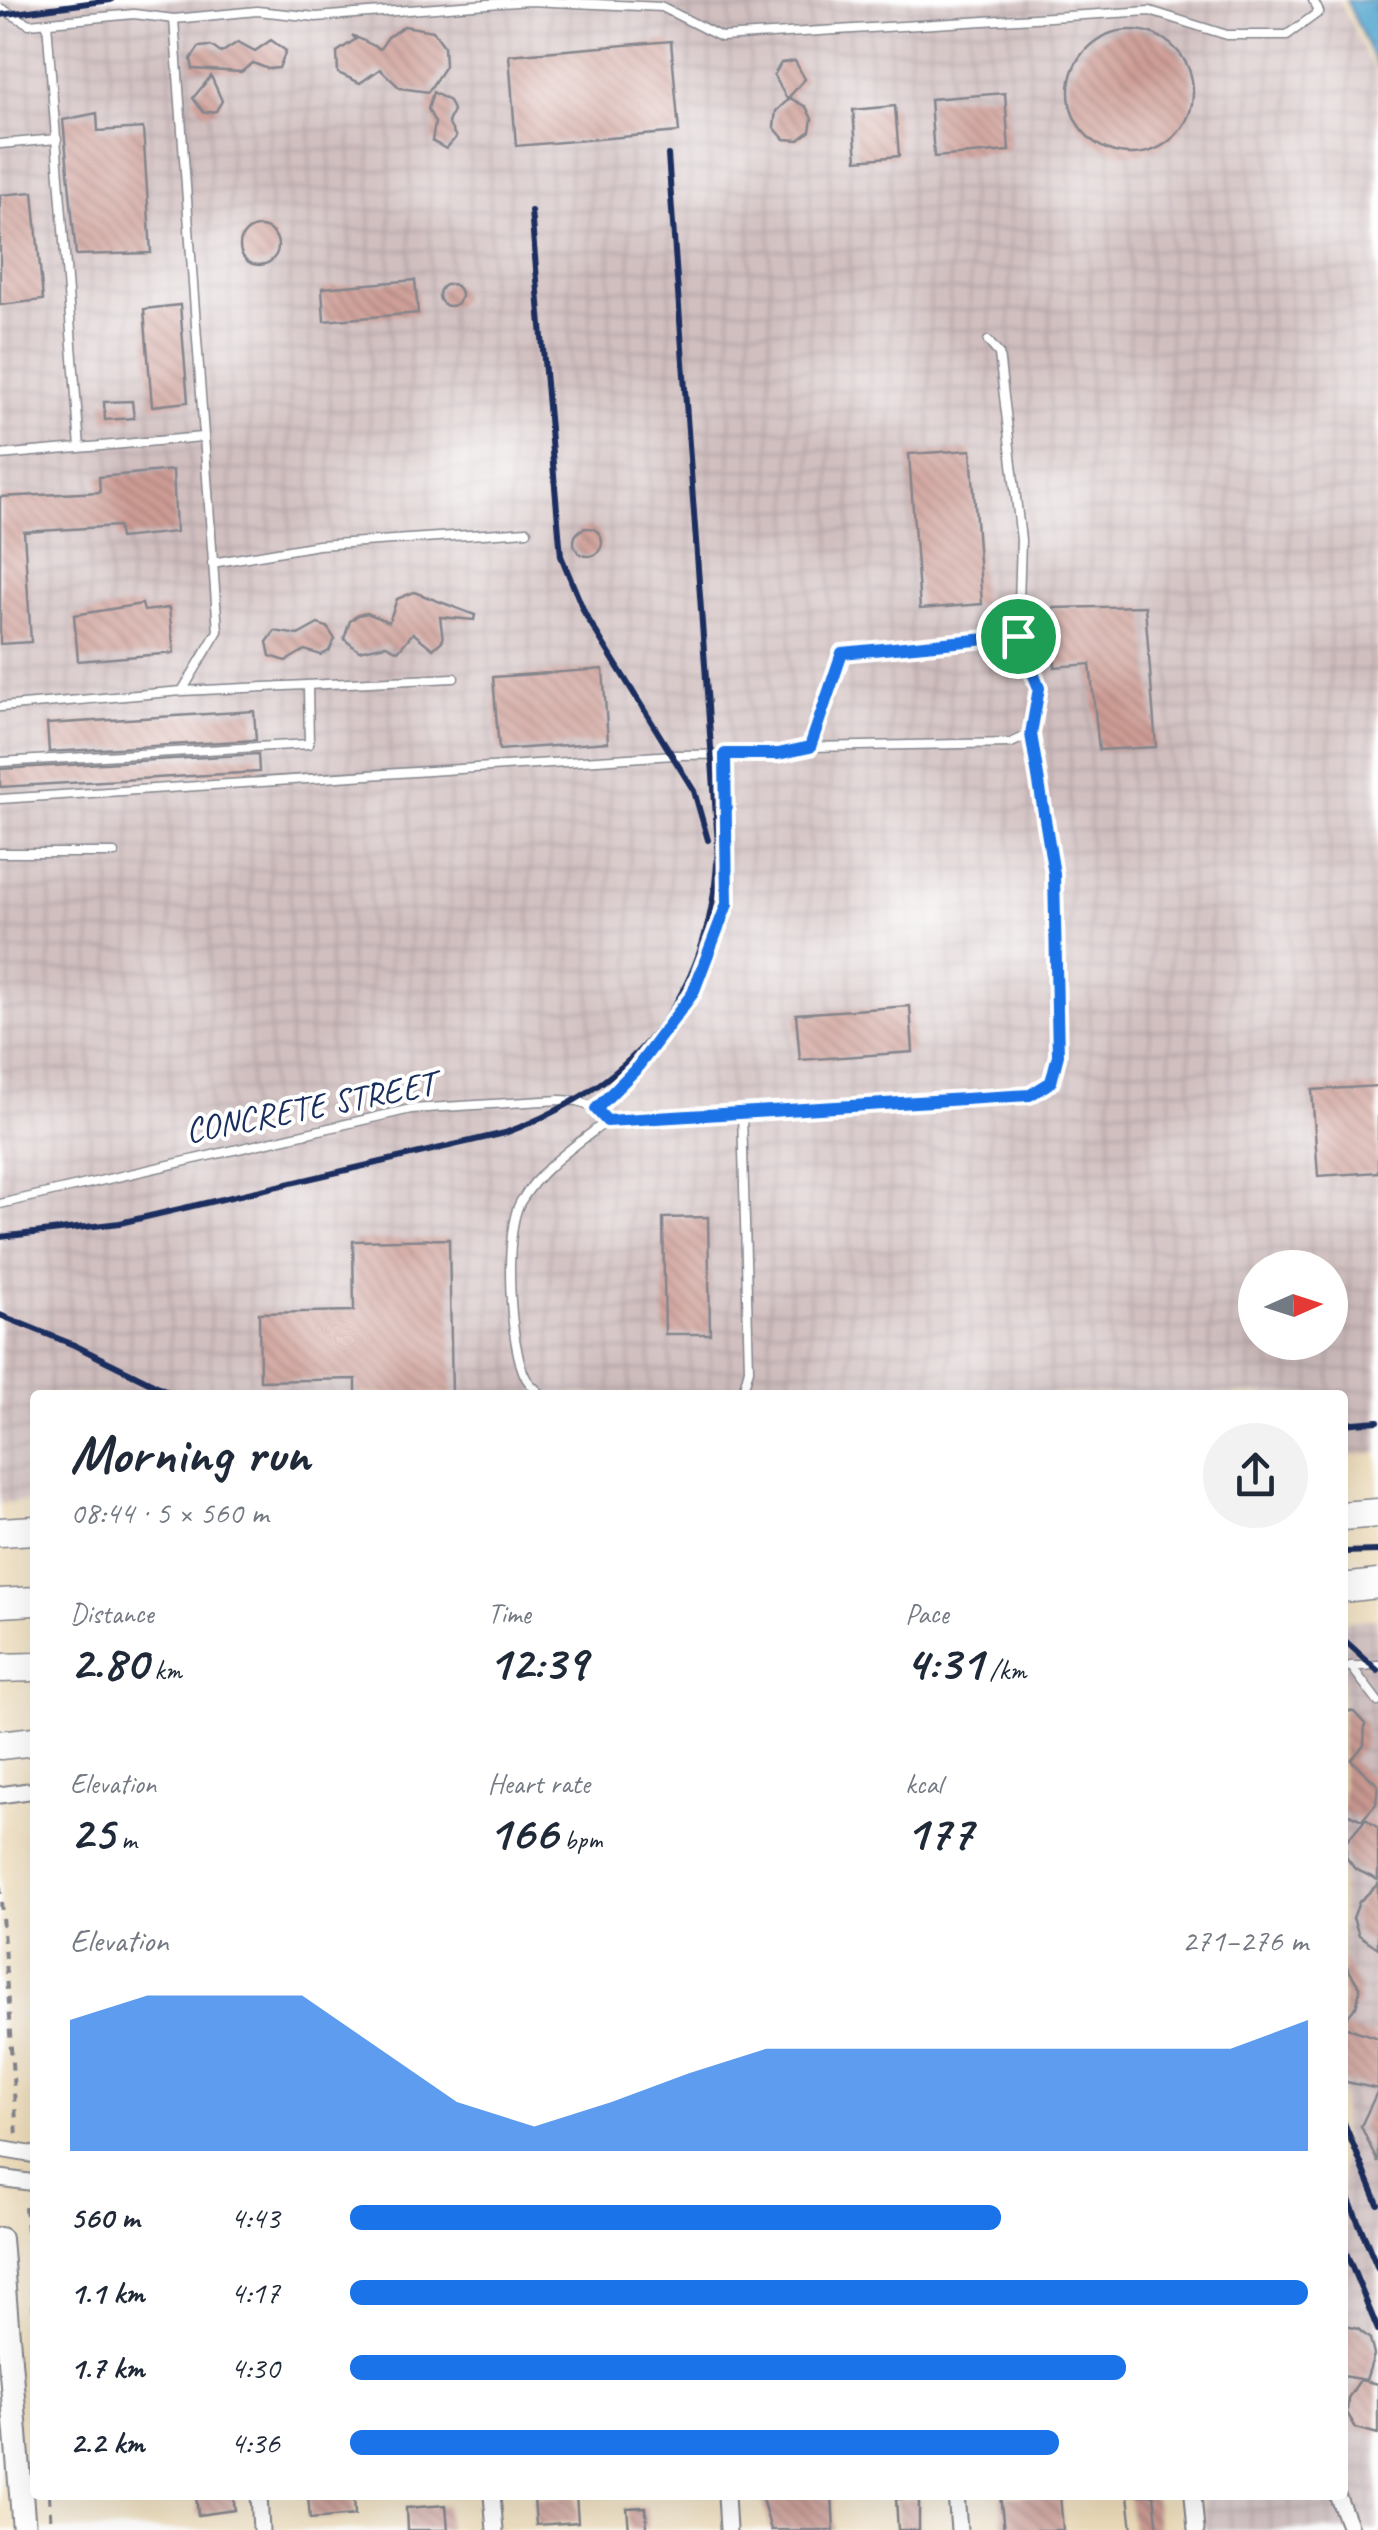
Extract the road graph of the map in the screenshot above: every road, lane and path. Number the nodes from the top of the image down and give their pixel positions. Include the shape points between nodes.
1 (666, 0) edge
2 (1313, 0) edge
3 (657, 7) junction
4 (0, 8) edge
5 (174, 19) junction
6 (48, 22) junction
7 (57, 139) junction
8 (0, 144) edge
9 (988, 340) dead end
10 (202, 437) junction
11 (80, 448) junction
12 (0, 455) edge
13 (527, 531) dead end
14 (212, 563) junction
15 (1018, 636) junction
16 (454, 678) dead end
17 (308, 686) junction
18 (182, 691) junction
19 (0, 707) edge
20 (1031, 734) junction
21 (810, 747) junction
22 (725, 754) junction
23 (0, 762) edge
24 (0, 799) edge
25 (0, 852) edge
26 (114, 854) dead end
27 (596, 1109) junction
28 (742, 1113) junction
29 (607, 1121) junction
30 (0, 1204) edge
31 (537, 1390) edge
32 (743, 1390) edge
33 (1378, 1513) edge
34 (1348, 1516) edge
35 (30, 1530) edge
36 (0, 1532) edge
37 (1378, 1584) edge
38 (1348, 1587) edge
39 (30, 1601) edge
40 (0, 1602) edge
41 (1378, 1665) edge
42 (30, 1666) edge
43 (1348, 1666) edge
44 (1348, 1667) edge
45 (0, 1668) edge
46 (1378, 1702) edge
47 (30, 1742) edge
48 (0, 1745) edge
49 (30, 1791) edge
50 (0, 1795) edge
51 (0, 1886) edge
52 (18, 2139) dead end
53 (0, 2150) edge
54 (30, 2153) edge
55 (0, 2178) edge
56 (30, 2182) edge
57 (25, 2208) dead end
58 (0, 2243) edge
59 (30, 2268) edge
60 (49, 2500) edge
61 (259, 2500) edge
62 (492, 2500) edge
63 (726, 2500) edge
64 (956, 2500) edge
65 (1193, 2500) edge
66 (1339, 2500) edge
67 (24, 2530) edge
68 (52, 2530) edge
69 (262, 2530) edge
70 (495, 2530) edge
71 (728, 2530) edge
72 (959, 2530) edge
73 (1196, 2530) edge
74 (1351, 2530) edge

1 - 3 lane
2 - 3 lane via 1319,12 1286,35 1227,34 1150,11 721,37
3 - 5 lane via 529,1 316,17 257,12
4 - 6 lane via 20,22
5 - 6 lane via 134,14
5 - 10 lane
6 - 7 lane
7 - 8 lane
7 - 11 lane
9 - 15 lane via 999,354 1021,540
10 - 11 lane
10 - 14 lane
11 - 12 lane
13 - 14 lane via 318,545
14 - 18 lane via 218,631
15 - 20 lane via 1039,688
15 - 21 lane via 842,653
16 - 17 lane
17 - 18 lane
17 - 23 lane via 309,744
18 - 19 lane
20 - 21 lane via 1011,744
20 - 28 lane via 1054,874 1058,1055 1051,1082 1030,1095
21 - 22 lane
22 - 24 lane
22 - 27 lane via 727,904 693,993 636,1069
25 - 26 lane
27 - 29 lane
27 - 30 lane, CONCRETE STREET via 560,1100 411,1109
28 - 29 lane
28 - 32 lane via 749,1368
29 - 31 lane via 550,1165 518,1204 511,1266 515,1336 526,1379
33 - 34 highway
35 - 36 highway
37 - 38 highway, bridge
39 - 40 highway
41 - 43 lane
42 - 45 highway
44 - 46 lane
47 - 48 highway
49 - 50 street
51 - 52 path
53 - 54 street
55 - 56 street
57 - 59 path
58 - 67 main road
60 - 68 path
61 - 69 street
62 - 70 street
63 - 71 street
64 - 72 street
65 - 73 street
66 - 74 street

